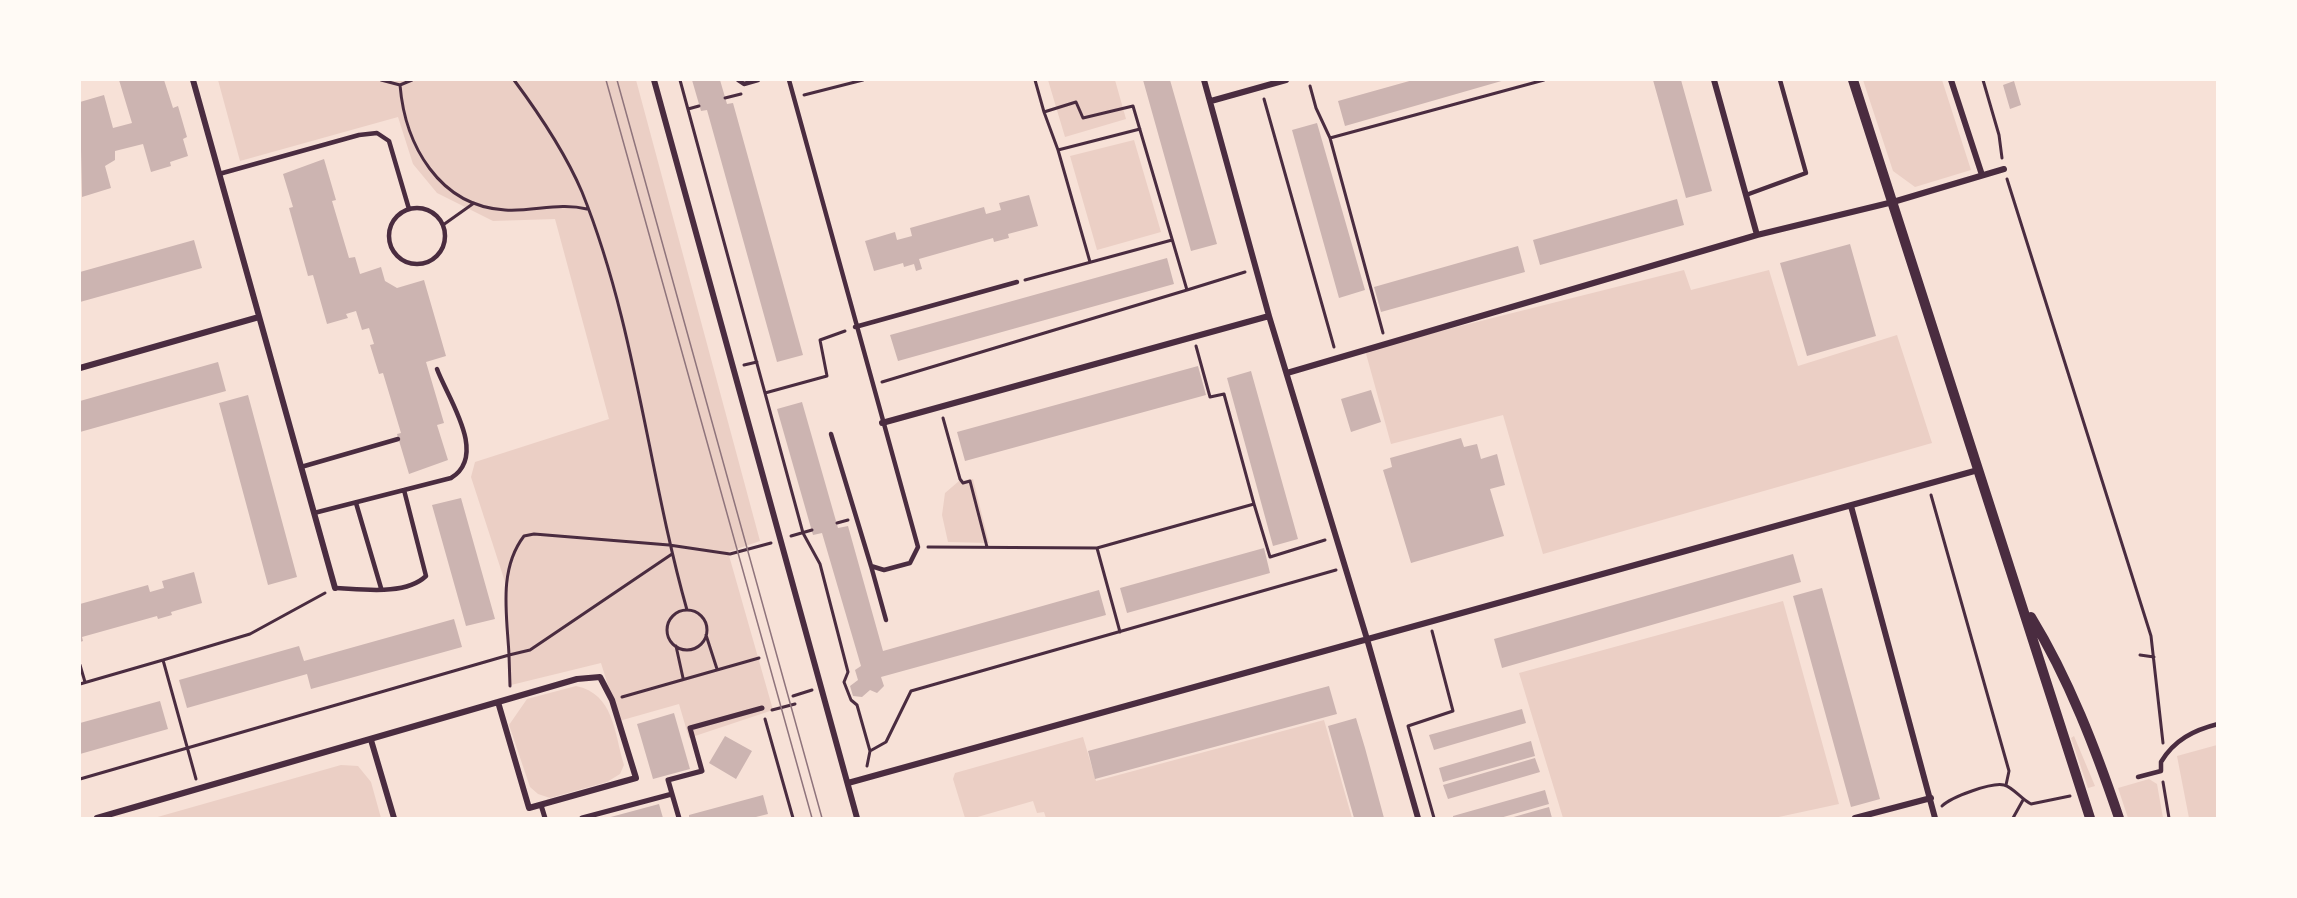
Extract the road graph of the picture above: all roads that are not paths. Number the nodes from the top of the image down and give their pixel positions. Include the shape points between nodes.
1 (193, 80) edge
2 (654, 80) edge
3 (738, 80) edge
4 (758, 80) edge
5 (789, 80) edge
6 (1204, 80) edge
7 (1286, 80) edge
8 (1714, 80) edge
9 (1780, 80) edge
10 (1853, 80) edge
11 (1951, 80) edge
12 (1210, 101) junction
13 (2004, 169) road end
14 (219, 174) junction
15 (1982, 175) junction
16 (1746, 195) junction
17 (1893, 202) junction
18 (409, 209) junction
19 (1757, 235) junction
20 (1017, 282) road end
21 (1269, 316) junction
22 (259, 317) junction
23 (855, 327) junction
24 (80, 368) edge
25 (437, 369) dead end
26 (1287, 373) junction
27 (882, 423) junction
28 (831, 434) dead end
29 (398, 439) dead end
30 (301, 466) junction
31 (1978, 470) junction
32 (404, 490) junction
33 (356, 502) junction
34 (1851, 506) junction
35 (314, 513) junction
36 (871, 566) junction
37 (335, 588) joint
38 (381, 588) junction
39 (2021, 602) junction
40 (886, 620) dead end
41 (1367, 639) junction
42 (498, 702) junction
43 (762, 708) road end
44 (2217, 724) edge
45 (371, 740) junction
46 (2138, 777) dead end
47 (848, 783) junction
48 (672, 794) junction
49 (1931, 798) junction
50 (541, 805) junction
51 (1935, 816) edge
52 (97, 819) edge
53 (394, 819) edge
54 (545, 819) edge
55 (582, 819) edge
56 (679, 819) edge
57 (857, 819) edge
58 (1418, 819) edge
59 (1855, 819) edge
60 (2090, 819) edge
61 (2119, 819) edge

1 - 14 street
2 - 47 street
3 - 4 lane via 744,84
5 - 23 lane
6 - 12 street
7 - 12 street
8 - 16 street
9 - 16 lane via 1806,173
10 - 17 street
11 - 15 street
12 - 21 street
13 - 15 street
14 - 18 lane via 377,133 389,141
14 - 22 street
15 - 17 street
16 - 19 street
17 - 19 street
17 - 31 street
18 - 18 lane via 427,210 443,225 445,237 439,253 425,263 405,262 392,248 390,229 394,220
19 - 26 street
20 - 23 lane
21 - 26 street
21 - 27 street
22 - 24 street
22 - 30 street
23 - 27 lane
25 - 32 lane via 463,423 464,465 452,478
26 - 41 street
27 - 36 lane via 918,547 910,563 884,570
28 - 36 lane
29 - 30 lane
30 - 35 street
31 - 34 street
31 - 39 street
32 - 33 lane
32 - 38 lane via 426,576 410,585
33 - 35 lane
33 - 38 lane
34 - 41 street
34 - 49 street
35 - 37 street
36 - 40 lane
37 - 38 lane
39 - 60 street
39 - 61 street via 2047,643
41 - 47 street
41 - 58 street
42 - 45 street
42 - 50 street via 530,808
42 - 50 street via 577,679 600,677 612,700 636,778
43 - 48 street via 690,728 702,771 668,780
44 - 46 lane via 2190,734 2166,753 2161,771
45 - 52 street
45 - 53 street
47 - 57 street
48 - 55 street
48 - 56 street
49 - 51 street
49 - 59 street
50 - 54 street

